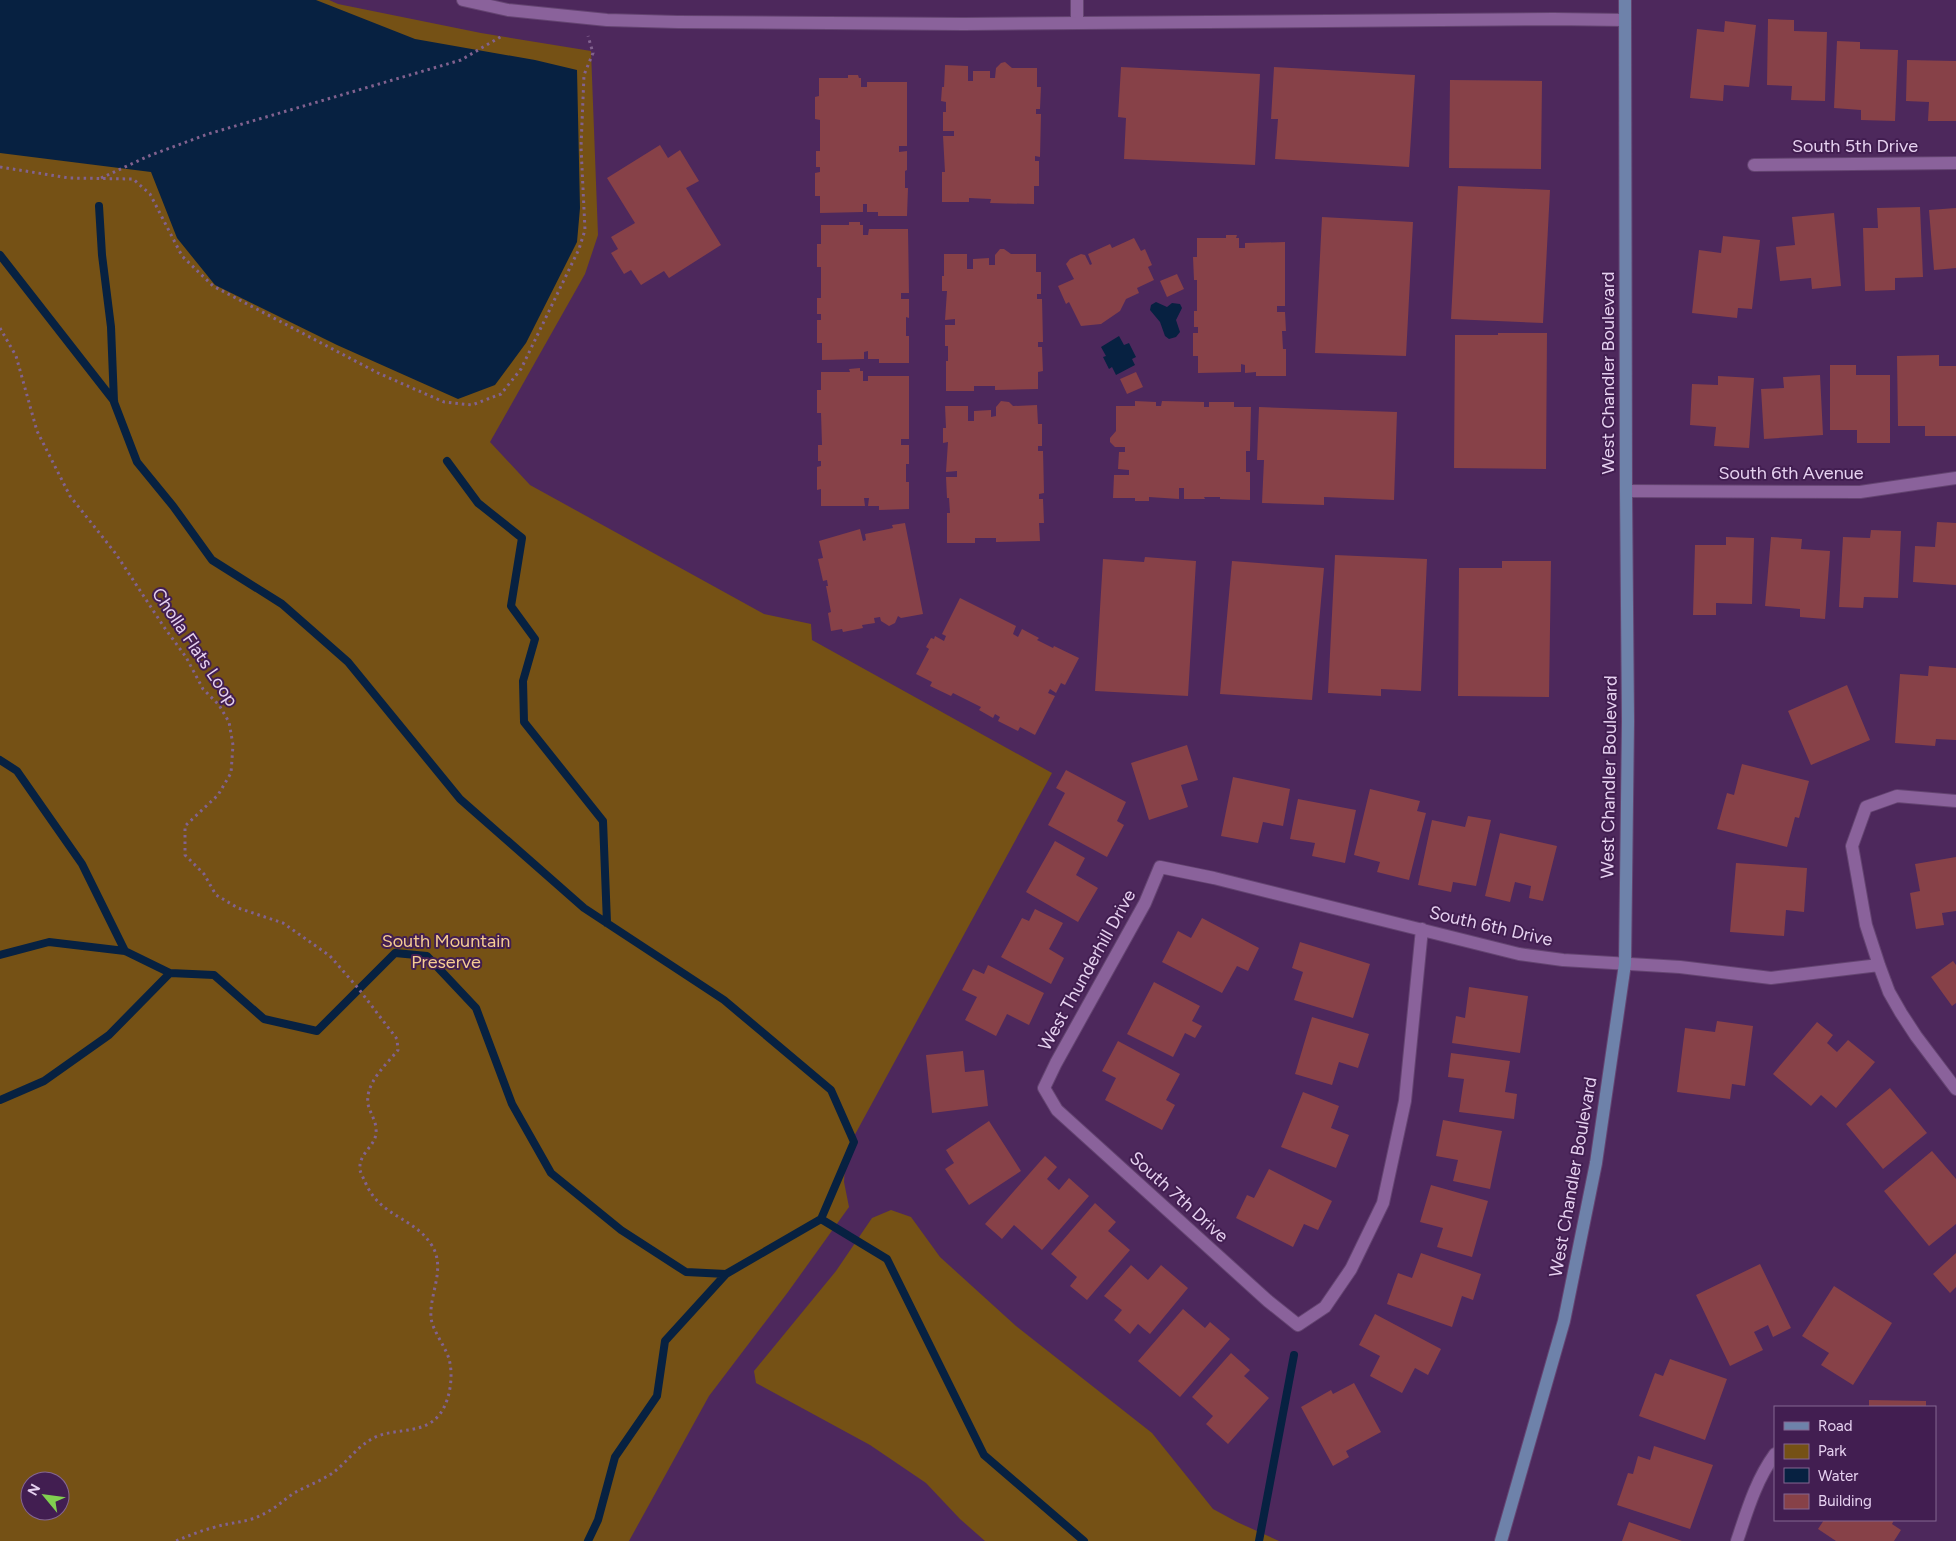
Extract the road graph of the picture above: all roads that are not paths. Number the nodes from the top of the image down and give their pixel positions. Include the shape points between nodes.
1 (463, 0) edge
2 (1077, 0) edge
3 (1625, 0) edge
4 (1624, 20) junction
5 (1077, 22) junction
6 (1956, 163) edge
7 (1754, 165) dead end
8 (1956, 478) edge
9 (1626, 491) junction
10 (1956, 801) edge
11 (1160, 867) joint
12 (1422, 929) junction
13 (1625, 964) junction
14 (1879, 966) junction
15 (1044, 1088) joint
16 (1956, 1089) edge
17 (1774, 1455) edge
18 (1501, 1541) edge
19 (1736, 1541) edge

1 - 5 street via 508,10 688,22
2 - 5 street
3 - 4 main road, West Chandler Boulevard
4 - 5 street
4 - 9 main road, West Chandler Boulevard
6 - 7 street, South 5th Drive
8 - 9 street, South 6th Avenue via 1860,492
9 - 13 main road, West Chandler Boulevard
10 - 14 street via 1897,796 1866,807 1852,846 1866,925
11 - 12 street, South 6th Drive
11 - 15 street, West Thunderhill Drive via 1145,903
12 - 13 street, South 6th Drive via 1519,954
12 - 15 street, South 7th Drive via 1404,1101 1384,1203 1351,1269 1330,1300 1298,1325 1268,1302 1057,1110
13 - 14 street, South 6th Drive via 1771,978
13 - 18 main road, West Chandler Boulevard via 1596,1163 1564,1321
14 - 16 street via 1901,1013
17 - 19 street via 1753,1494

